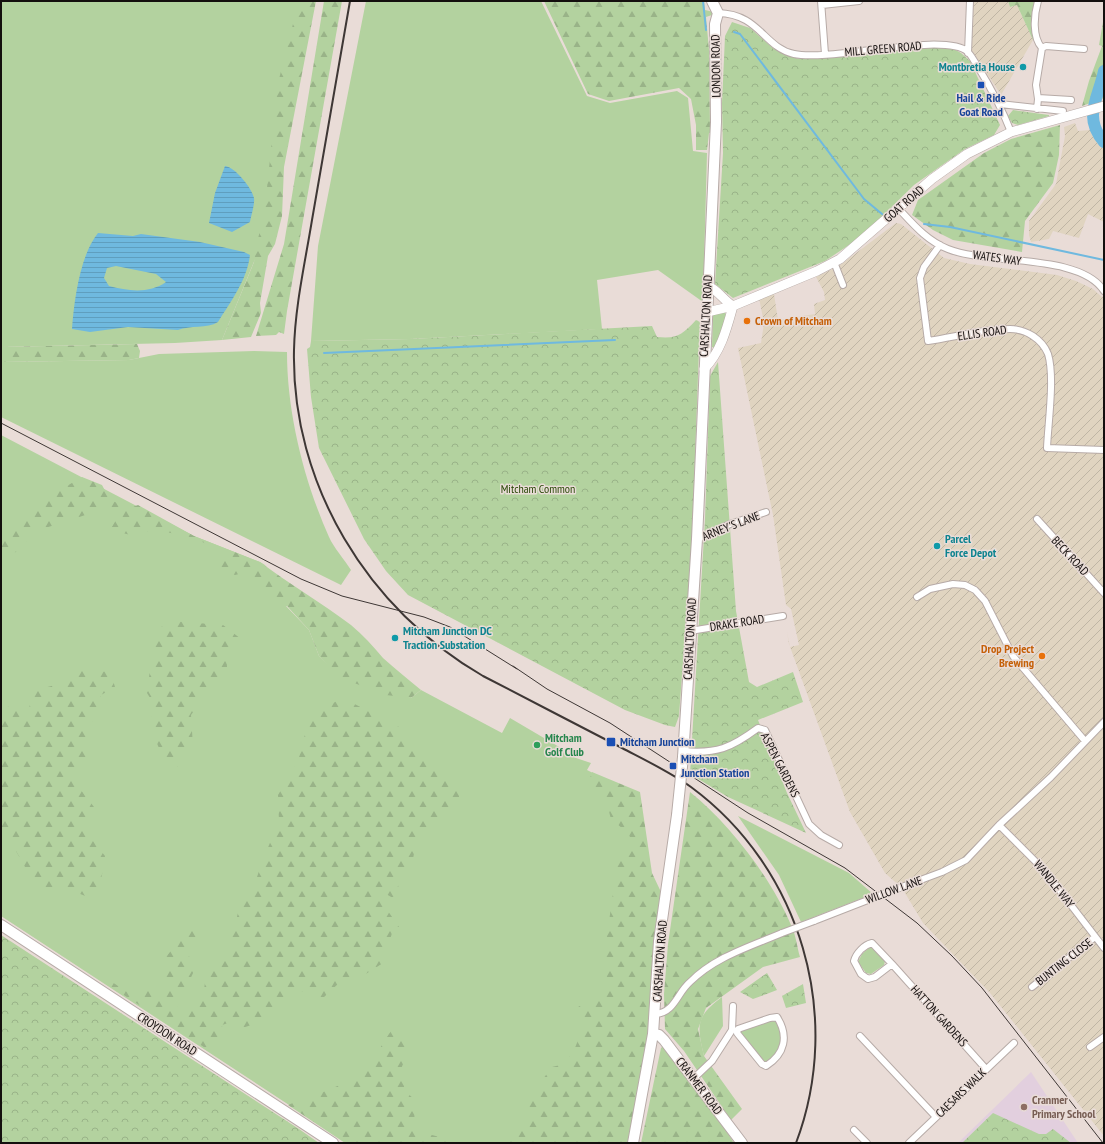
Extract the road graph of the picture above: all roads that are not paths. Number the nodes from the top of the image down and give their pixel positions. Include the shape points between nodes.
1 (712, 1) edge
2 (859, 1) edge
3 (970, 1) edge
4 (1038, 1) edge
5 (822, 3) edge
6 (718, 13) junction
7 (1042, 48) junction
8 (1084, 49) dead end
9 (968, 53) junction
10 (825, 54) junction
11 (1038, 98) junction
12 (1072, 100) dead end
13 (1000, 104) junction
14 (1037, 108) junction
15 (1103, 109) edge
16 (1063, 111) dead end
17 (715, 132) joint
18 (1011, 132) junction
19 (898, 208) junction
20 (940, 245) junction
21 (834, 262) junction
22 (843, 285) dead end
23 (708, 286) junction
24 (1104, 291) edge
25 (733, 306) junction
26 (707, 312) junction
27 (704, 369) junction
28 (1104, 450) edge
29 (766, 512) dead end
30 (1036, 519) dead end
31 (697, 539) junction
32 (1104, 593) edge
33 (917, 597) dead end
34 (783, 616) dead end
35 (690, 631) junction
36 (1104, 722) edge
37 (1085, 741) junction
38 (683, 754) junction
39 (999, 825) junction
40 (838, 845) dead end
41 (1, 925) edge
42 (1095, 937) junction
43 (1104, 948) edge
44 (892, 964) junction
45 (1032, 987) dead end
46 (733, 1006) dead end
47 (656, 1014) junction
48 (735, 1030) junction
49 (654, 1034) junction
50 (860, 1036) dead end
51 (1104, 1037) edge
52 (1014, 1043) dead end
53 (1090, 1047) dead end
54 (986, 1069) junction
55 (694, 1078) junction
56 (936, 1117) junction
57 (854, 1130) dead end
58 (333, 1143) edge
59 (633, 1143) edge
60 (742, 1143) edge
61 (867, 1143) edge
62 (909, 1143) edge

1 - 6 main road
2 - 5 street
3 - 9 street
4 - 7 street via 1035,34 1037,43
5 - 10 street
6 - 10 street, MILL GREEN ROAD via 743,18 788,52 809,56
6 - 17 main road, LONDON ROAD via 715,24
7 - 8 street via 1046,46
7 - 11 street via 1036,85
9 - 10 street, MILL GREEN ROAD via 950,44
9 - 13 street
11 - 12 street
11 - 14 street
13 - 14 street
13 - 18 street
14 - 16 street
15 - 18 street, GOAT ROAD via 1081,112
17 - 23 main road, CARSHALTON ROAD
18 - 19 street, GOAT ROAD via 967,154
19 - 20 street, WATES WAY via 921,232
19 - 21 street, GOAT ROAD
20 - 24 street, WATES WAY via 955,251 1075,271 1101,286
20 - 28 street, ELLIS ROAD via 924,267 920,278 928,341 1009,329 1034,336 1046,350 1050,364 1047,448
21 - 22 street
21 - 25 street, GOAT ROAD
23 - 25 street via 714,288 723,300
23 - 26 main road, CARSHALTON ROAD
25 - 26 street, GOAT ROAD
25 - 27 street via 728,329 712,360
26 - 27 main road, CARSHALTON ROAD
27 - 31 main road, CARSHALTON ROAD
29 - 31 street, ARNEY'S LANE
30 - 32 street, BECK ROAD
31 - 35 main road, CARSHALTON ROAD
33 - 37 street via 930,589 953,584 965,585 975,590 985,602 1013,656
34 - 35 street, DRAKE ROAD
35 - 38 main road, CARSHALTON ROAD
36 - 37 street, WILLOW LANE
37 - 39 street, WILLOW LANE via 1051,778
38 - 40 street, ASPEN GARDENS via 731,747 758,728 765,730 809,824 820,835
38 - 47 main road, CARSHALTON ROAD, bridge via 659,941
39 - 42 street, WANDLE WAY via 1044,870
39 - 47 street, WILLOW LANE, bridge via 960,864 782,933 711,964 688,983 667,1011
41 - 58 main road, CROYDON ROAD
42 - 43 street, WANDLE WAY
42 - 45 street, BUNTING CLOSE
44 - 44 street, HATTON GARDENS via 875,977 868,979 861,974 854,960 860,951 872,943
44 - 54 street, HATTON GARDENS
46 - 48 street
47 - 49 main road, CARSHALTON ROAD
48 - 48 street via 777,1017 783,1026 782,1048 766,1066
48 - 55 street via 712,1061
49 - 55 main road, CRANMER ROAD via 664,1040
49 - 59 main road, CARSHALTON ROAD
50 - 56 street
51 - 53 street
52 - 54 street, CAESARS WALK
54 - 56 street, CAESARS WALK
55 - 60 main road, CRANMER ROAD
56 - 62 street, CAESARS WALK
57 - 61 street

